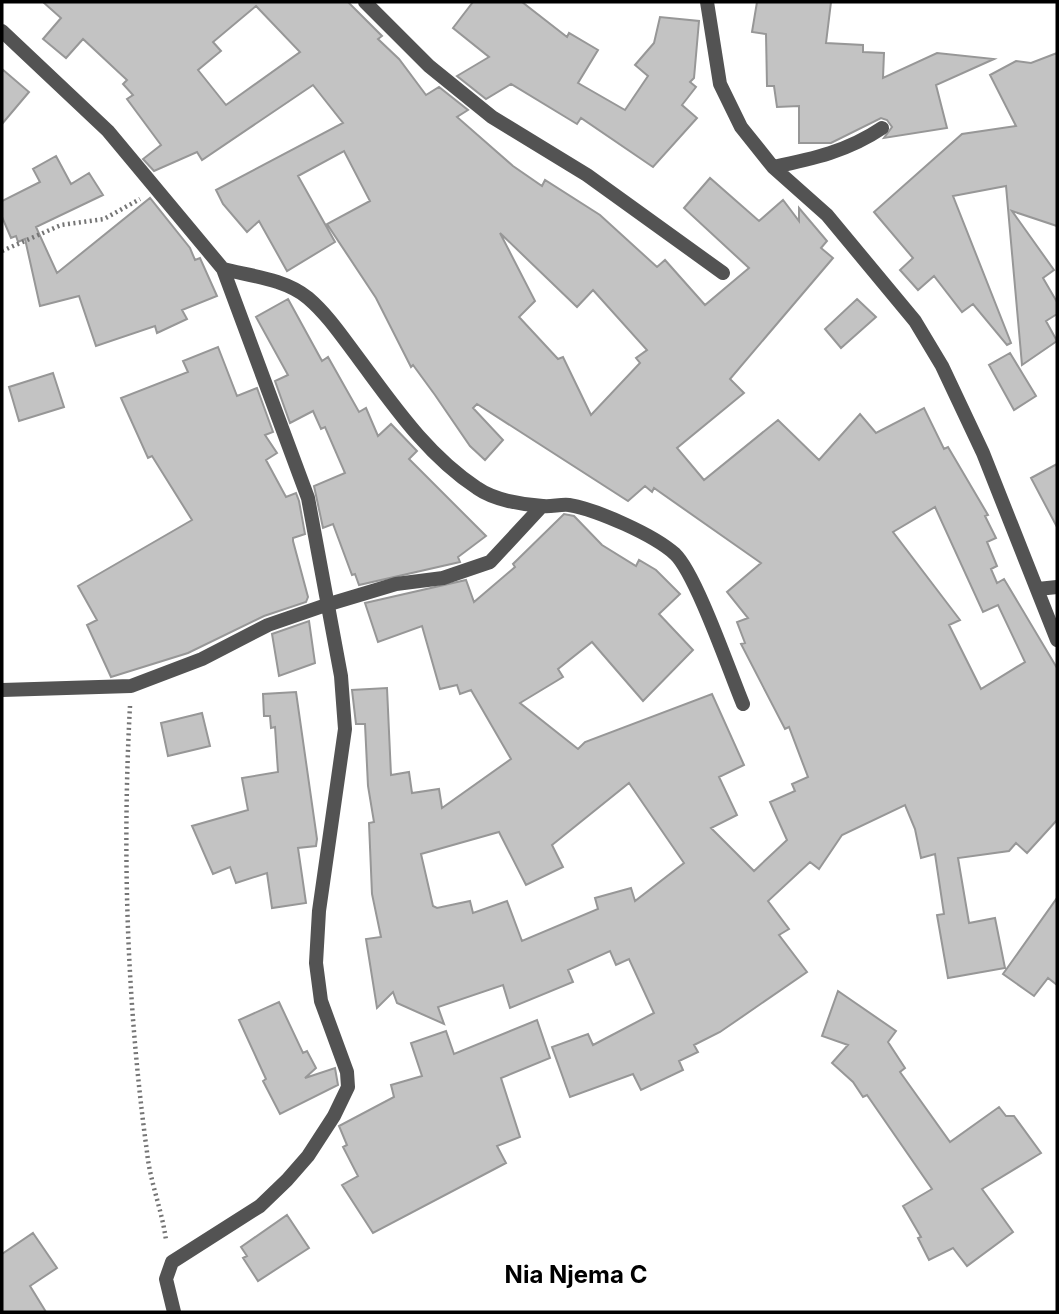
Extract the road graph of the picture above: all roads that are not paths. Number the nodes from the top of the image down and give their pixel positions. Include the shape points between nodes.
1 (365, 2) edge
2 (707, 2) edge
3 (2, 31) edge
4 (882, 128) dead end
5 (773, 167) junction
6 (223, 270) junction
7 (723, 274) dead end
8 (542, 506) junction
9 (1057, 587) edge
10 (1038, 589) junction
11 (326, 605) junction
12 (1057, 640) edge
13 (2, 690) edge
14 (743, 704) dead end
15 (174, 1312) edge

1 - 7 street via 429,66 492,117 571,165
2 - 5 street via 720,84 741,127
3 - 6 street via 108,131
4 - 5 street via 856,146
5 - 10 street via 827,215 915,321 983,453
6 - 8 street via 281,283 307,297 438,458 479,490
6 - 11 street via 308,498
8 - 11 street via 480,567 443,578 396,583
8 - 14 street via 569,505 612,520 676,555
9 - 10 street
10 - 12 street
11 - 13 street via 268,625 202,659 131,686
11 - 15 street via 341,676 345,729 316,963 321,1000 348,1087 328,1126 287,1180 260,1206 172,1262 167,1292

